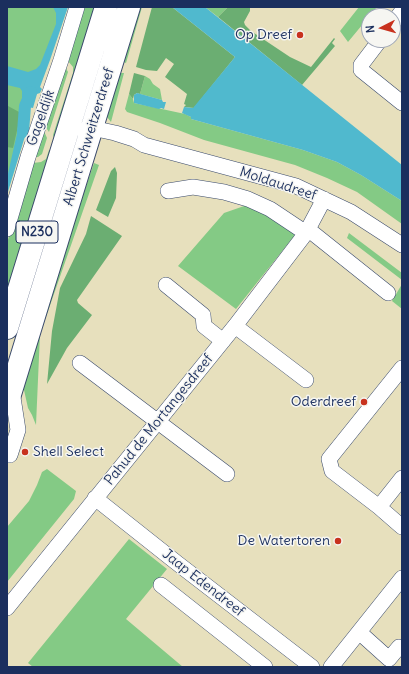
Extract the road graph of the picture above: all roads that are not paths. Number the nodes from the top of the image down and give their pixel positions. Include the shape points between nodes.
1 (77, 7) edge
2 (106, 7) edge
3 (129, 7) edge
4 (374, 48) edge
5 (82, 86) junction
6 (402, 102) edge
7 (89, 131) junction
8 (66, 137) junction
9 (168, 190) dead end
10 (324, 199) junction
11 (7, 229) edge
12 (307, 232) junction
13 (402, 245) edge
14 (166, 285) dead end
15 (388, 293) dead end
16 (235, 326) junction
17 (7, 328) edge
18 (223, 341) junction
19 (80, 363) dead end
20 (402, 368) edge
21 (306, 380) dead end
22 (9, 398) edge
23 (158, 422) junction
24 (10, 455) dead end
25 (227, 474) dead end
26 (402, 478) edge
27 (95, 498) junction
28 (379, 507) junction
29 (402, 527) edge
30 (402, 578) edge
31 (161, 585) dead end
32 (7, 608) edge
33 (359, 632) junction
34 (399, 647) dead end
35 (265, 667) edge
36 (312, 667) edge
37 (331, 667) edge

1 - 11 street, Gageldijk
2 - 5 highway, Albert Schweitzerdreef / N230
3 - 7 highway, Albert Schweitzerdreef / N230
4 - 6 street via 361,65 361,70
5 - 7 street via 85,106 83,118
5 - 8 highway, Albert Schweitzerdreef / N230
7 - 8 street
7 - 10 street, Moldaudreef via 132,147 144,144 296,186
7 - 22 highway, Albert Schweitzerdreef / N230
8 - 17 highway, Albert Schweitzerdreef / N230
9 - 12 street via 193,187 224,192 270,209
10 - 12 street, Pahud de Mortangesdreef
10 - 13 street, Moldaudreef via 352,212
12 - 15 street
12 - 16 street, Pahud de Mortangesdreef
14 - 18 street via 204,315 204,326
16 - 18 street, Pahud de Mortangesdreef
16 - 21 street
18 - 23 street, Pahud de Mortangesdreef
19 - 23 street
20 - 28 street via 330,459 332,471
22 - 24 street via 18,430
23 - 25 street
23 - 27 street, Pahud de Mortangesdreef
26 - 28 street
27 - 32 street, Pahud de Mortangesdreef
27 - 36 street, Jaap Edendreef
28 - 29 street
30 - 33 street
31 - 35 street, Jaap Edendreef
33 - 34 street via 389,659
33 - 37 street

